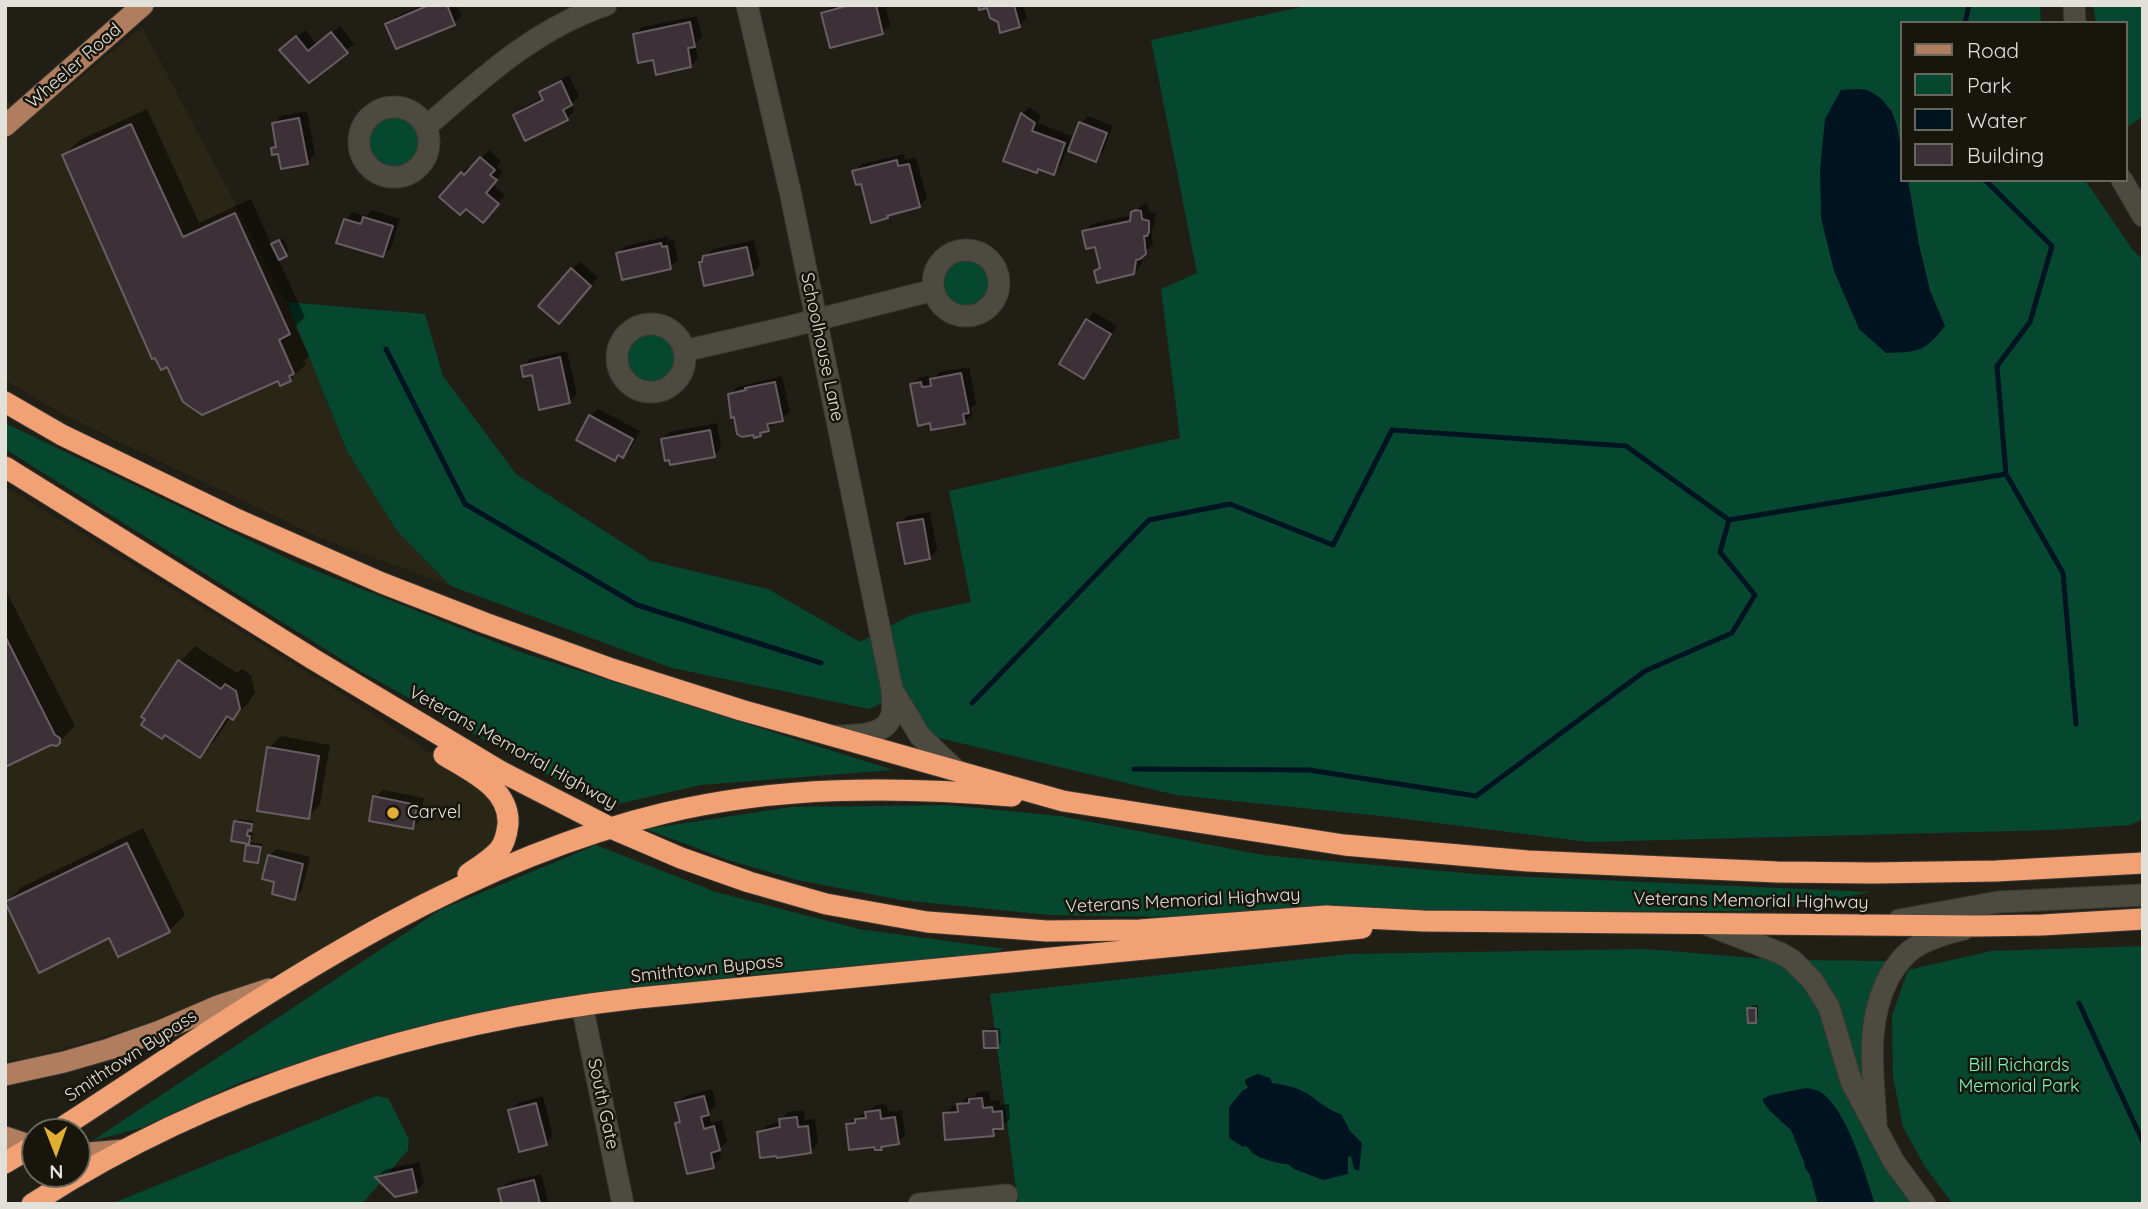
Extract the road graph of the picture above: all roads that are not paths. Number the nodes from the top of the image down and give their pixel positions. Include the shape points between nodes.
1 (606, 5) edge
2 (747, 5) edge
3 (139, 6) edge
4 (5, 126) edge
5 (426, 127) dead end
6 (2123, 182) edge
7 (2143, 216) edge
8 (934, 290) dead end
9 (816, 320) junction
10 (684, 351) dead end
11 (5, 402) edge
12 (5, 467) edge
13 (313, 659) junction
14 (892, 689) junction
15 (832, 736) junction
16 (958, 772) junction
17 (1063, 801) junction
18 (611, 828) junction
19 (2143, 851) edge
20 (2143, 863) edge
21 (2105, 866) junction
22 (2143, 895) edge
23 (432, 901) junction
24 (2143, 919) edge
25 (1424, 921) junction
26 (1705, 923) junction
27 (1869, 925) junction
28 (1976, 926) junction
29 (282, 985) junction
30 (582, 1005) junction
31 (5, 1074) edge
32 (77, 1118) edge
33 (1877, 1131) junction
34 (127, 1149) junction
35 (91, 1153) edge
36 (21, 1154) edge
37 (5, 1163) edge
38 (1007, 1195) dead end
39 (926, 1203) edge
40 (32, 1204) edge
41 (622, 1204) edge
42 (1925, 1204) edge

1 - 5 street via 544,33
2 - 9 street, Schoolhouse Lane
3 - 4 main road, Wheeler Road
6 - 7 street
8 - 9 street
9 - 10 street
9 - 14 street, Schoolhouse Lane
11 - 15 highway, Veterans Memorial Highway via 62,435 234,518 382,583 612,669
12 - 13 highway, Veterans Memorial Highway
13 - 18 highway, Veterans Memorial Highway via 500,771
13 - 23 highway via 366,707 492,786 505,803 507,833 499,849
14 - 15 street, Schoolhouse Lane via 893,711 883,728
14 - 16 street, Schoolhouse Lane via 920,736
15 - 16 highway, Veterans Memorial Highway
16 - 17 highway, Veterans Memorial Highway
17 - 18 highway, Smithtown Bypass via 915,790 807,793 701,806
17 - 21 highway, Veterans Memorial Highway via 1322,842 1481,858 1777,872
18 - 23 highway, Smithtown Bypass via 524,859
18 - 25 highway, Veterans Memorial Highway via 777,891 927,922 1076,931 1325,916
19 - 21 street
20 - 21 highway, Veterans Memorial Highway
22 - 27 street via 1998,902
23 - 29 highway, Smithtown Bypass
24 - 28 highway, Veterans Memorial Highway
25 - 26 highway, Veterans Memorial Highway
25 - 30 highway, Smithtown Bypass
26 - 27 highway, Veterans Memorial Highway
26 - 33 street via 1780,953 1812,980 1829,1007 1851,1081
27 - 28 highway, Veterans Memorial Highway
28 - 33 street via 1937,936 1914,948 1896,965 1882,991 1873,1031
29 - 31 main road via 109,1049
29 - 32 highway, Smithtown Bypass
30 - 34 highway, Smithtown Bypass via 468,1025 303,1072
30 - 41 street, South Gate
33 - 42 street
34 - 35 main road
34 - 40 highway, Smithtown Bypass
36 - 37 highway
38 - 39 street

